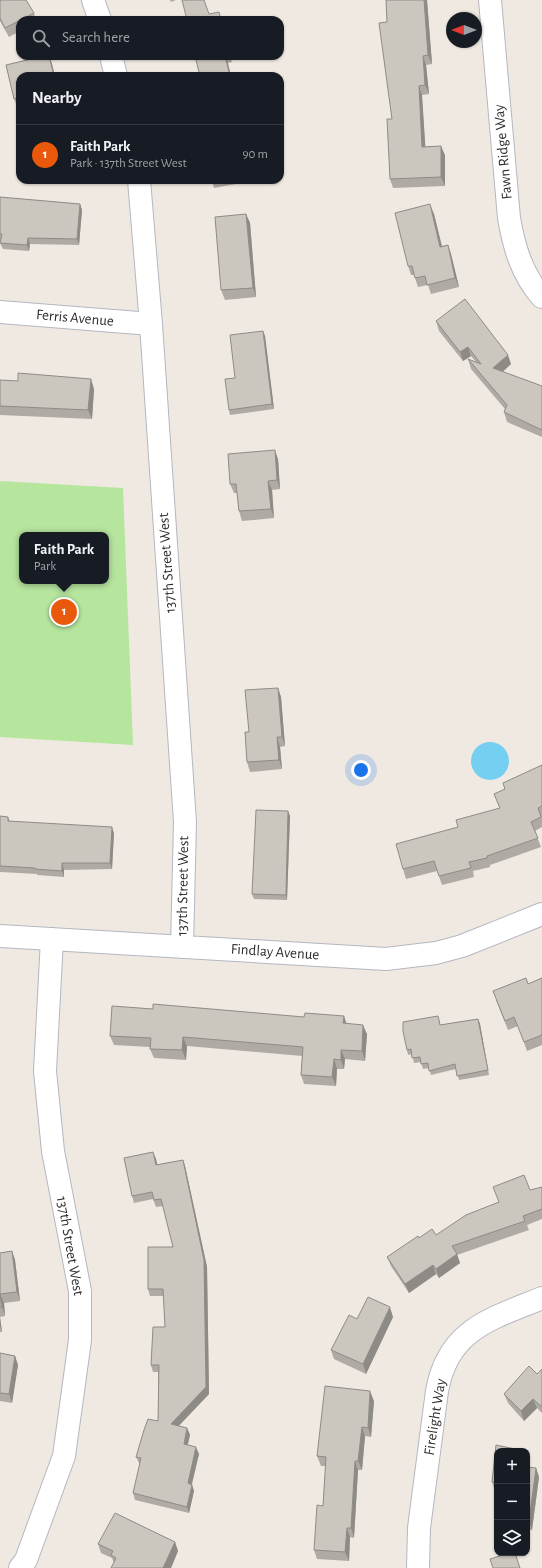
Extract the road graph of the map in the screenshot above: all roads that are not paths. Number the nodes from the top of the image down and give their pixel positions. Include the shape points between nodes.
1 (93, 0) edge
2 (490, 0) edge
3 (99, 16) edge
4 (111, 60) edge
5 (115, 72) edge
6 (139, 184) edge
7 (542, 297) edge
8 (0, 312) edge
9 (151, 324) junction
10 (542, 914) edge
11 (0, 936) edge
12 (52, 939) junction
13 (182, 947) junction
14 (542, 1298) edge
15 (20, 1568) edge
16 (418, 1568) edge

1 - 3 street
2 - 7 street, Fawn Ridge Way via 513,242 522,266
4 - 5 street
6 - 9 street, 137th Street West
8 - 9 street, Ferris Avenue
9 - 13 street, 137th Street West via 185,822
10 - 13 street, Findlay Avenue via 462,946 436,953 386,959
11 - 12 street, Findlay Avenue
12 - 13 street, Findlay Avenue
12 - 15 street, 137th Street West via 45,1071 53,1151 80,1291 80,1340 64,1456 26,1560
14 - 16 street, Firelight Way via 482,1323 455,1346 444,1367 439,1380 419,1528

